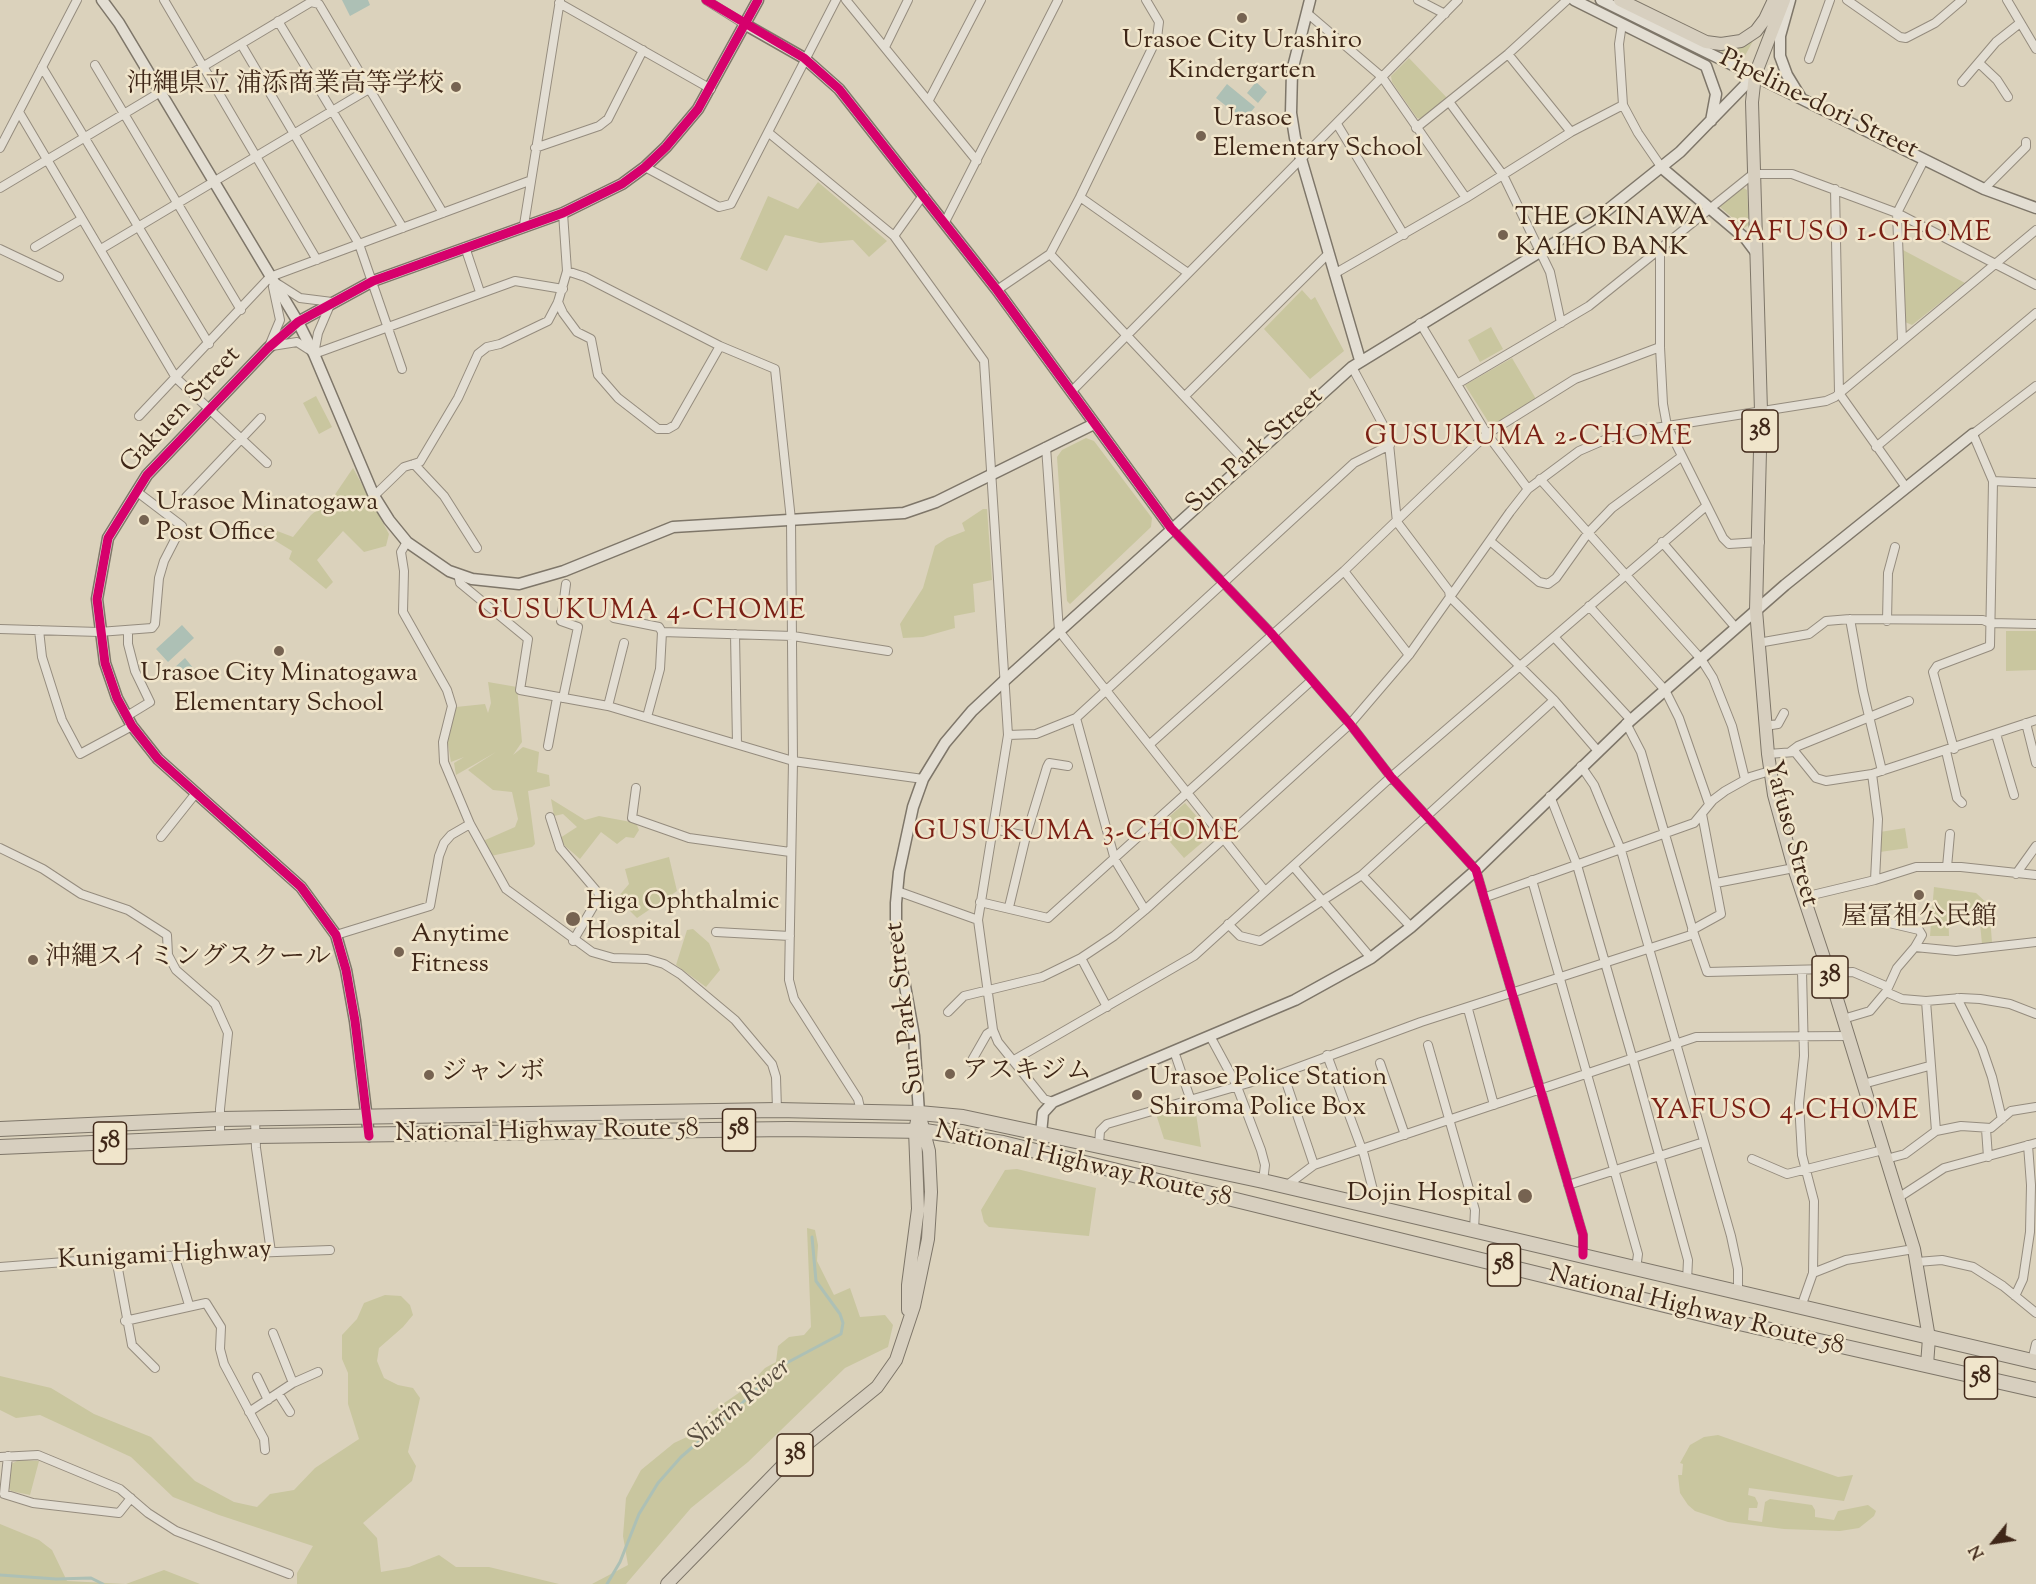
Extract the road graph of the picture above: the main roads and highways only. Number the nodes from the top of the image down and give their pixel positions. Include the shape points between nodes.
1 (1620, 0) edge
2 (1774, 0) edge
3 (1784, 0) edge
4 (919, 1113) junction
5 (0, 1129) edge
6 (920, 1130) junction
7 (0, 1148) edge
8 (1929, 1338) junction
9 (2034, 1361) edge
10 (1927, 1365) junction
11 (2036, 1390) edge
12 (667, 1584) edge

1 - 2 main road via 1706,42 1721,44 1742,41 1753,34
3 - 8 main road, Yafuso Street / 38 via 1755,75 1752,102 1761,411 1756,610 1768,754 1794,868 1914,1249
4 - 5 highway, National Highway Route 58 / 58 via 777,1110 368,1116
4 - 6 main road, 38
4 - 8 highway, National Highway Route 58 / 58 via 963,1117 1099,1144
6 - 7 highway, National Highway Route 58 / 58 via 255,1136
6 - 10 highway, National Highway Route 58 / 58 via 1014,1146 1726,1320
6 - 12 main road, 38 via 909,1320 896,1360 877,1387 791,1457
8 - 9 highway, National Highway Route 58 / 58
8 - 10 main road, Yafuso Street / 38
10 - 11 highway, National Highway Route 58 / 58

